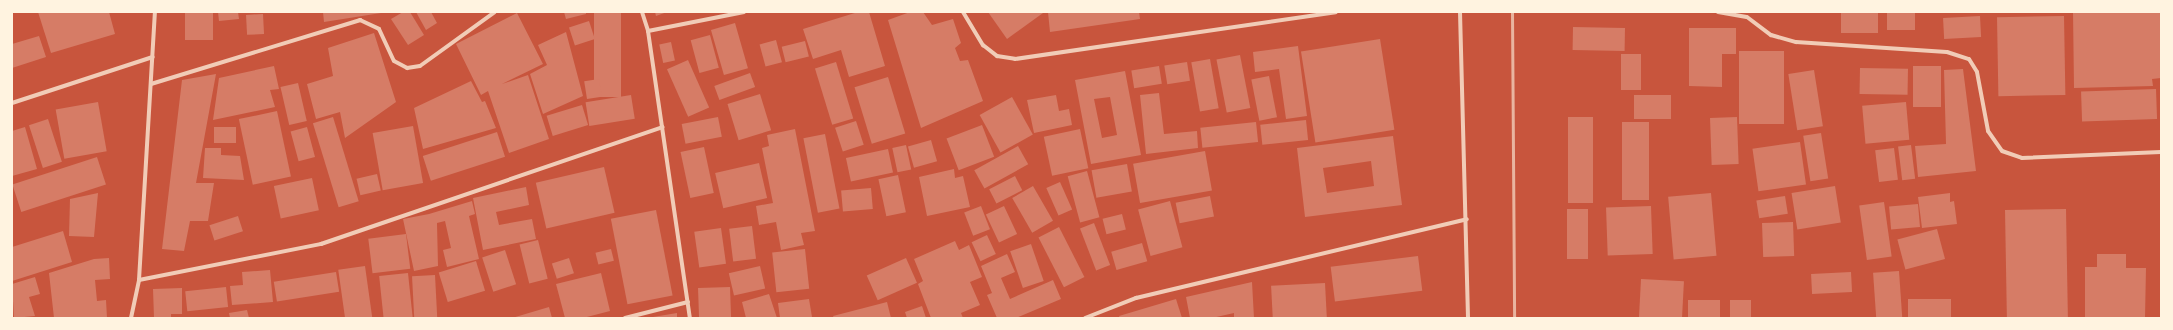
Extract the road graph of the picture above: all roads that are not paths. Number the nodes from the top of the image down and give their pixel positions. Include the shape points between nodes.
1 (154, 12) edge
2 (495, 12) edge
3 (642, 12) edge
4 (744, 12) edge
5 (963, 12) edge
6 (1336, 12) edge
7 (1460, 12) edge
8 (1718, 12) edge
9 (648, 31) junction
10 (153, 57) junction
11 (151, 84) junction
12 (12, 103) edge
13 (662, 127) junction
14 (2161, 152) edge
15 (1467, 218) junction
16 (139, 280) junction
17 (688, 302) junction
18 (131, 318) edge
19 (625, 318) edge
20 (690, 318) edge
21 (1085, 318) edge
22 (1468, 318) edge

1 - 10 street
2 - 11 street via 420,66 407,68 394,61 379,29 360,20
3 - 9 street
4 - 9 street
5 - 6 street via 983,45 997,56 1015,59
7 - 15 street
8 - 14 street via 1747,17 1771,35 1796,42 1947,52 1970,59 1977,72 1988,131 2002,151 2022,158
9 - 13 street
10 - 11 street
10 - 12 street
11 - 16 street
13 - 16 street via 321,244
13 - 17 street
15 - 21 street via 1136,298
15 - 22 street
16 - 18 street
17 - 19 street
17 - 20 street

